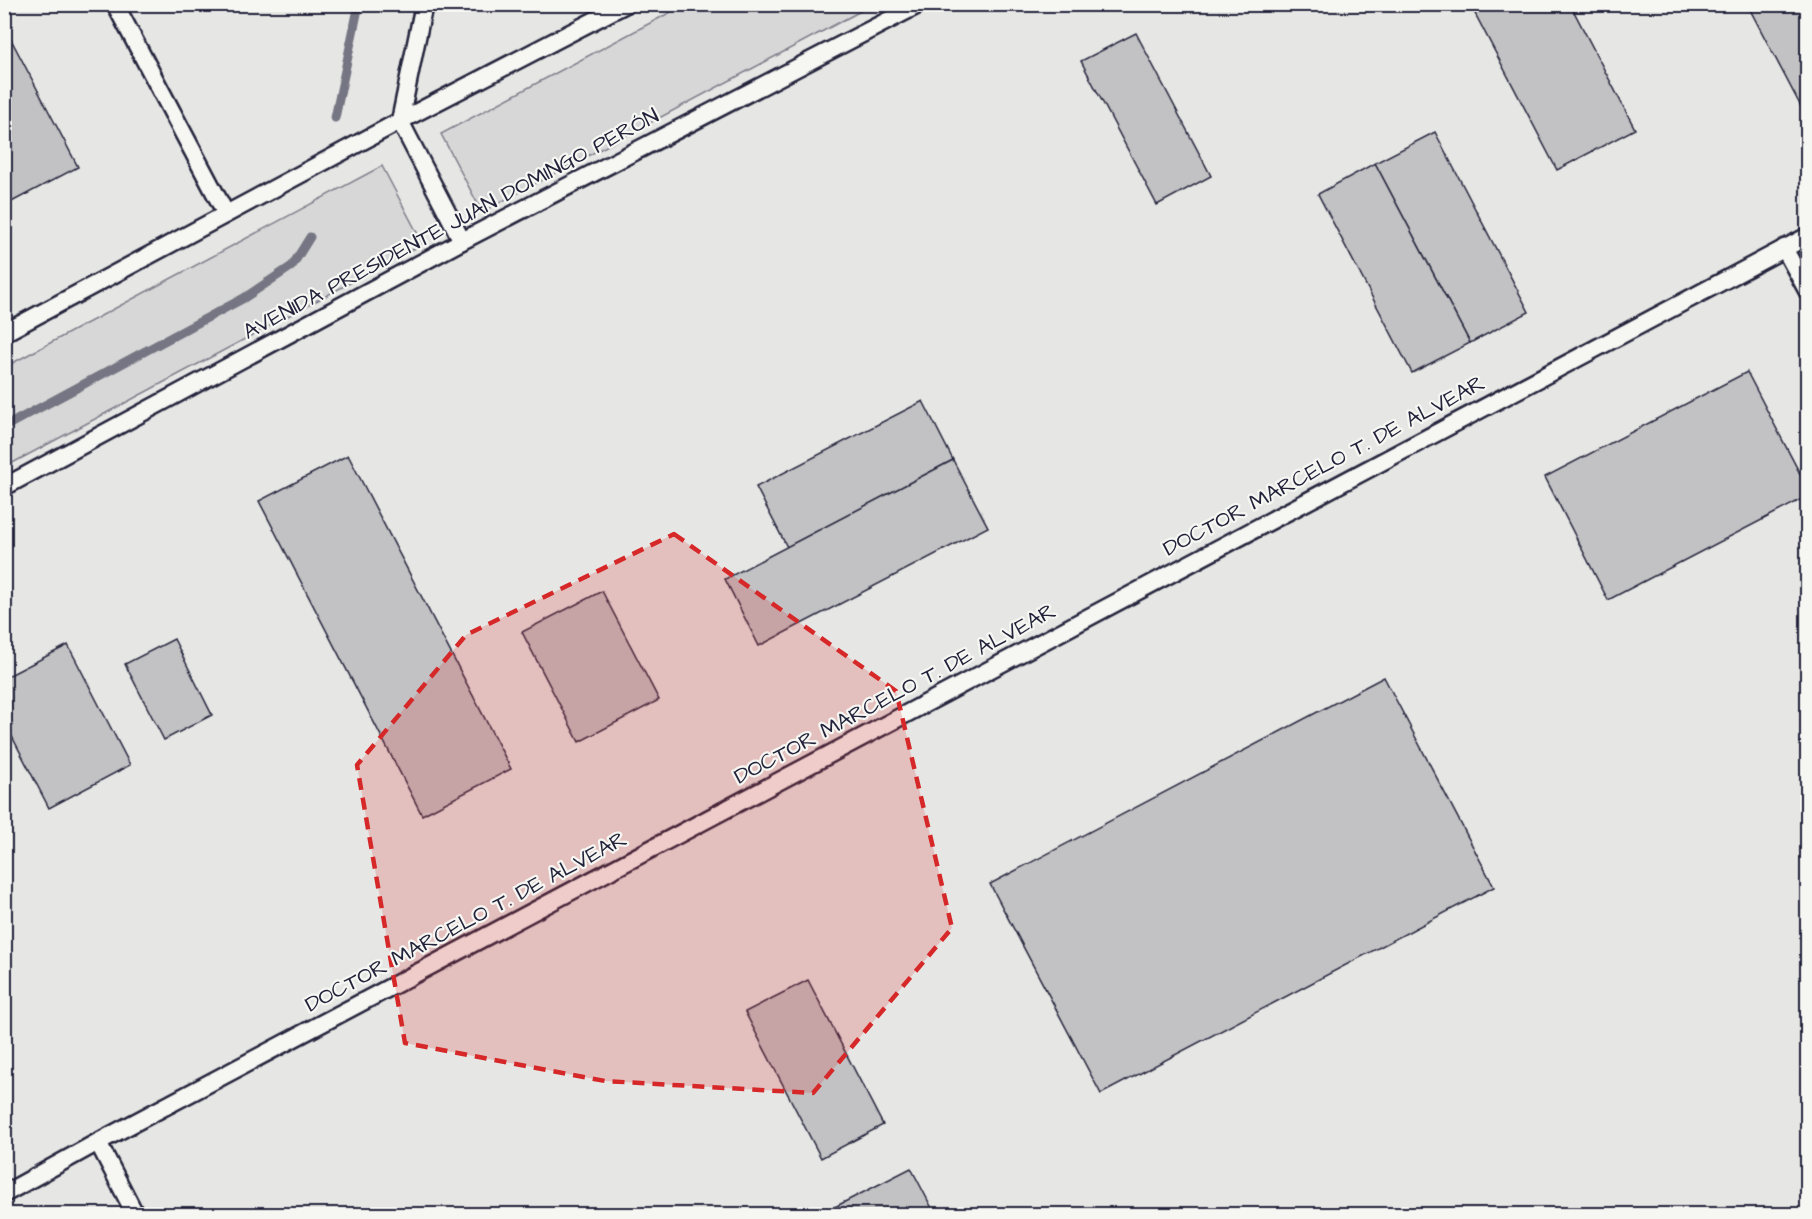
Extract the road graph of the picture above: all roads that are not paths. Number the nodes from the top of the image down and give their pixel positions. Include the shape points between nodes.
1 (116, 4) edge
2 (424, 4) edge
3 (626, 4) edge
4 (920, 4) edge
5 (400, 122) junction
6 (226, 214) junction
7 (1808, 236) edge
8 (462, 242) junction
9 (1784, 248) junction
10 (1808, 292) edge
11 (4, 333) edge
12 (4, 487) edge
13 (98, 1142) junction
14 (4, 1194) edge
15 (135, 1215) edge

1 - 6 lane
2 - 5 lane
3 - 5 lane
4 - 8 lane, AVENIDA PRESIDENTE JUAN DOMINGO PERÓN
5 - 6 lane
5 - 8 lane
6 - 11 lane
7 - 9 lane, DOCTOR MARCELO T. DE ALVEAR
8 - 12 lane, AVENIDA PRESIDENTE JUAN DOMINGO PERÓN
9 - 10 lane
9 - 13 lane, DOCTOR MARCELO T. DE ALVEAR
13 - 14 lane, DOCTOR MARCELO T. DE ALVEAR
13 - 15 lane

